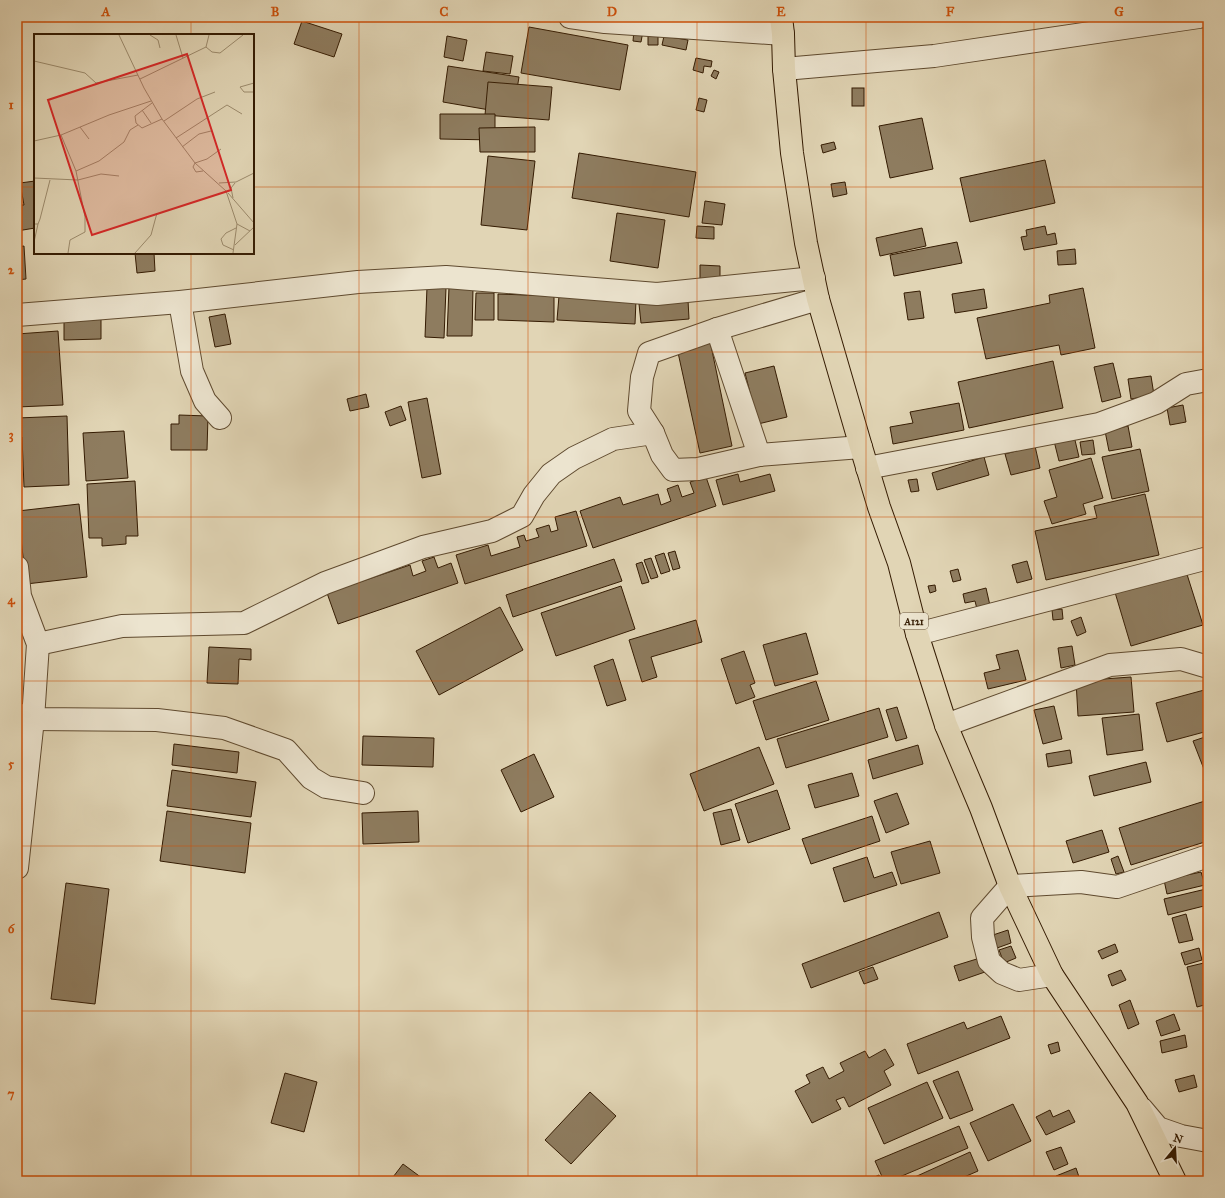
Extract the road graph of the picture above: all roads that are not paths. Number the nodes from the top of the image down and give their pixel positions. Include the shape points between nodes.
1 (570, 17) edge
2 (1189, 18) edge
3 (782, 25) edge
4 (784, 69) junction
5 (814, 278) junction
6 (818, 299) junction
7 (180, 302) junction
8 (17, 314) edge
9 (718, 329) junction
10 (1208, 380) edge
11 (220, 418) dead end
12 (653, 433) junction
13 (861, 447) junction
14 (759, 455) junction
15 (867, 468) junction
16 (1208, 558) edge
17 (17, 567) edge
18 (917, 634) junction
19 (38, 644) junction
20 (1208, 667) edge
21 (25, 717) edge
22 (946, 725) junction
23 (363, 793) dead end
24 (1208, 856) edge
25 (17, 868) edge
26 (1010, 886) junction
27 (1052, 975) junction
28 (1137, 1104) junction
29 (1208, 1141) edge
30 (1175, 1181) edge

1 - 3 street via 605,22
2 - 4 street via 934,56
3 - 4 main road, A121
4 - 5 main road, A121 via 792,153
5 - 6 main road, A121
5 - 7 street via 657,294 446,277 358,282
6 - 9 street
6 - 13 main road, A121
7 - 8 street
7 - 11 street via 192,371 205,401
9 - 12 street via 649,353 642,377 639,410
9 - 14 street
10 - 15 street via 1186,384 1156,403 1099,424
12 - 14 street via 662,455 674,470 698,469
12 - 19 street via 613,439 574,458 551,474 534,495 522,516 492,531 423,547 325,583 244,623 122,626
13 - 14 street
13 - 15 main road, A121
15 - 18 main road, A121 via 899,563
16 - 18 street
17 - 19 street via 20,596
18 - 22 main road, A121
19 - 21 street
20 - 22 street via 1182,659 1110,665
21 - 23 street via 157,720 224,728 286,750 311,778 326,787
21 - 25 street
22 - 26 main road, A121
24 - 26 street via 1117,886 1081,882
26 - 27 main road, A121
26 - 27 street via 982,918 983,937 989,961 1002,972 1019,980
27 - 28 main road, A121
28 - 29 street via 1158,1128
28 - 30 main road, A121

